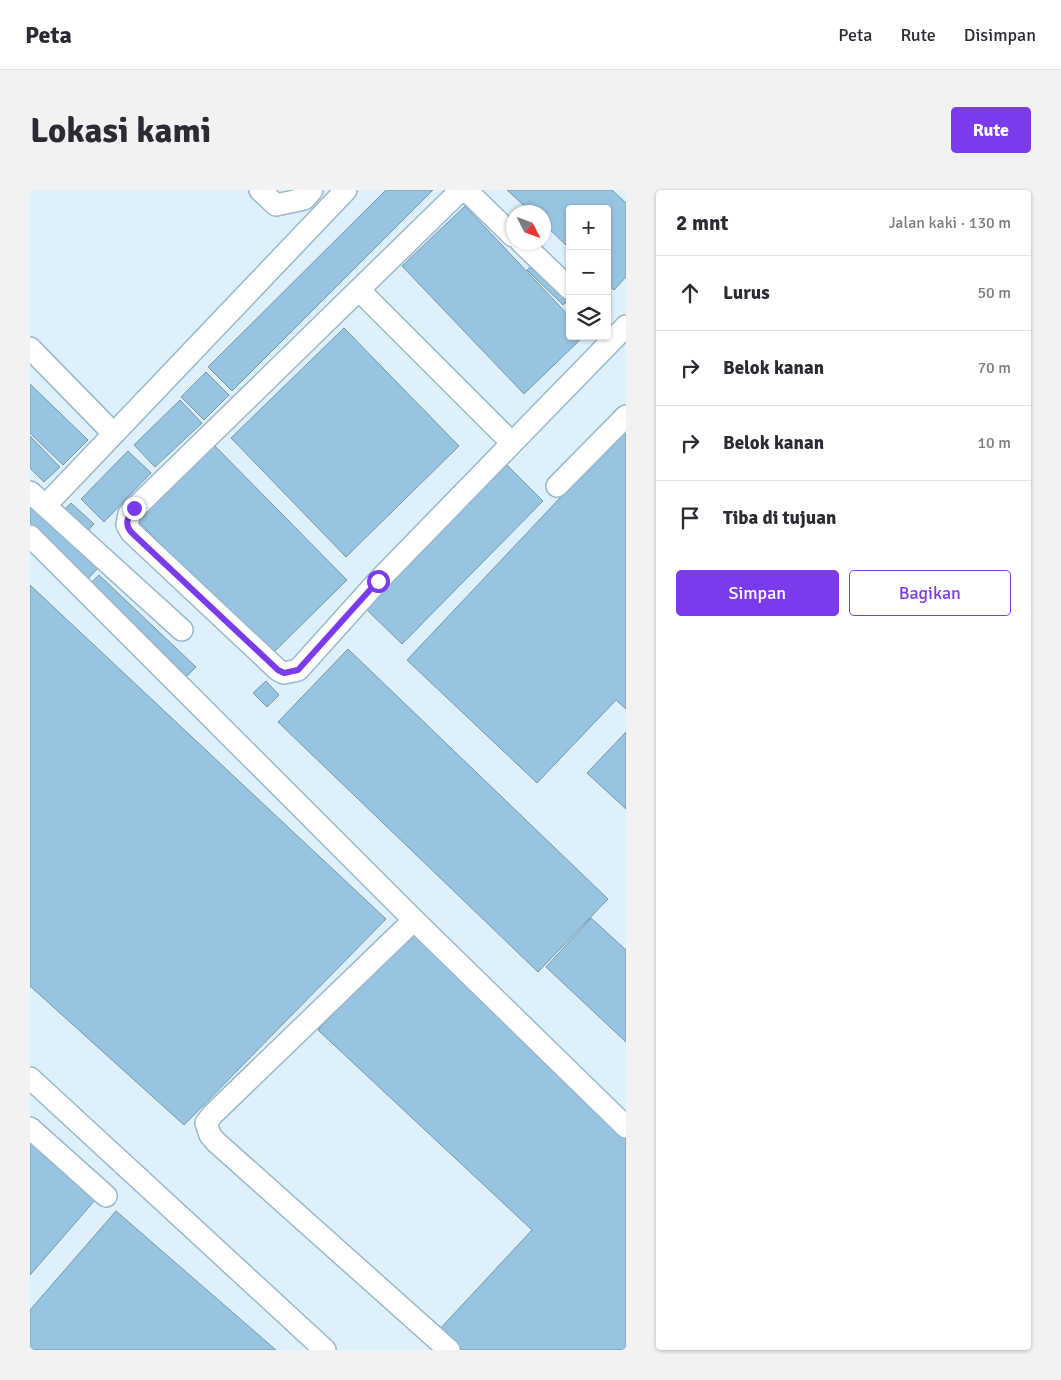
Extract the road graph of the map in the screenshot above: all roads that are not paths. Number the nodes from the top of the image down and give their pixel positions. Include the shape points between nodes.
1 (260, 190) edge
2 (312, 190) edge
3 (346, 190) edge
4 (461, 190) edge
5 (466, 190) edge
6 (506, 228) edge
7 (529, 250) edge
8 (566, 285) edge
9 (359, 290) junction
10 (617, 329) edge
11 (32, 354) edge
12 (626, 416) edge
13 (114, 434) junction
14 (512, 443) junction
15 (557, 486) dead end
16 (37, 499) edge
17 (30, 536) edge
18 (182, 630) dead end
19 (414, 920) junction
20 (30, 1078) edge
21 (626, 1126) edge
22 (30, 1128) edge
23 (106, 1196) dead end
24 (325, 1350) edge
25 (449, 1350) edge

1 - 2 lane via 276,205 304,199
3 - 13 lane
4 - 9 lane
5 - 6 lane
7 - 8 lane
9 - 14 lane
9 - 14 lane via 134,508 127,521 131,532 278,670 290,672 298,670 378,581
10 - 14 lane
11 - 13 lane
12 - 15 lane
13 - 16 lane
16 - 18 lane
17 - 19 lane
19 - 21 lane
19 - 25 lane via 206,1123 216,1142
20 - 24 lane
22 - 23 lane

